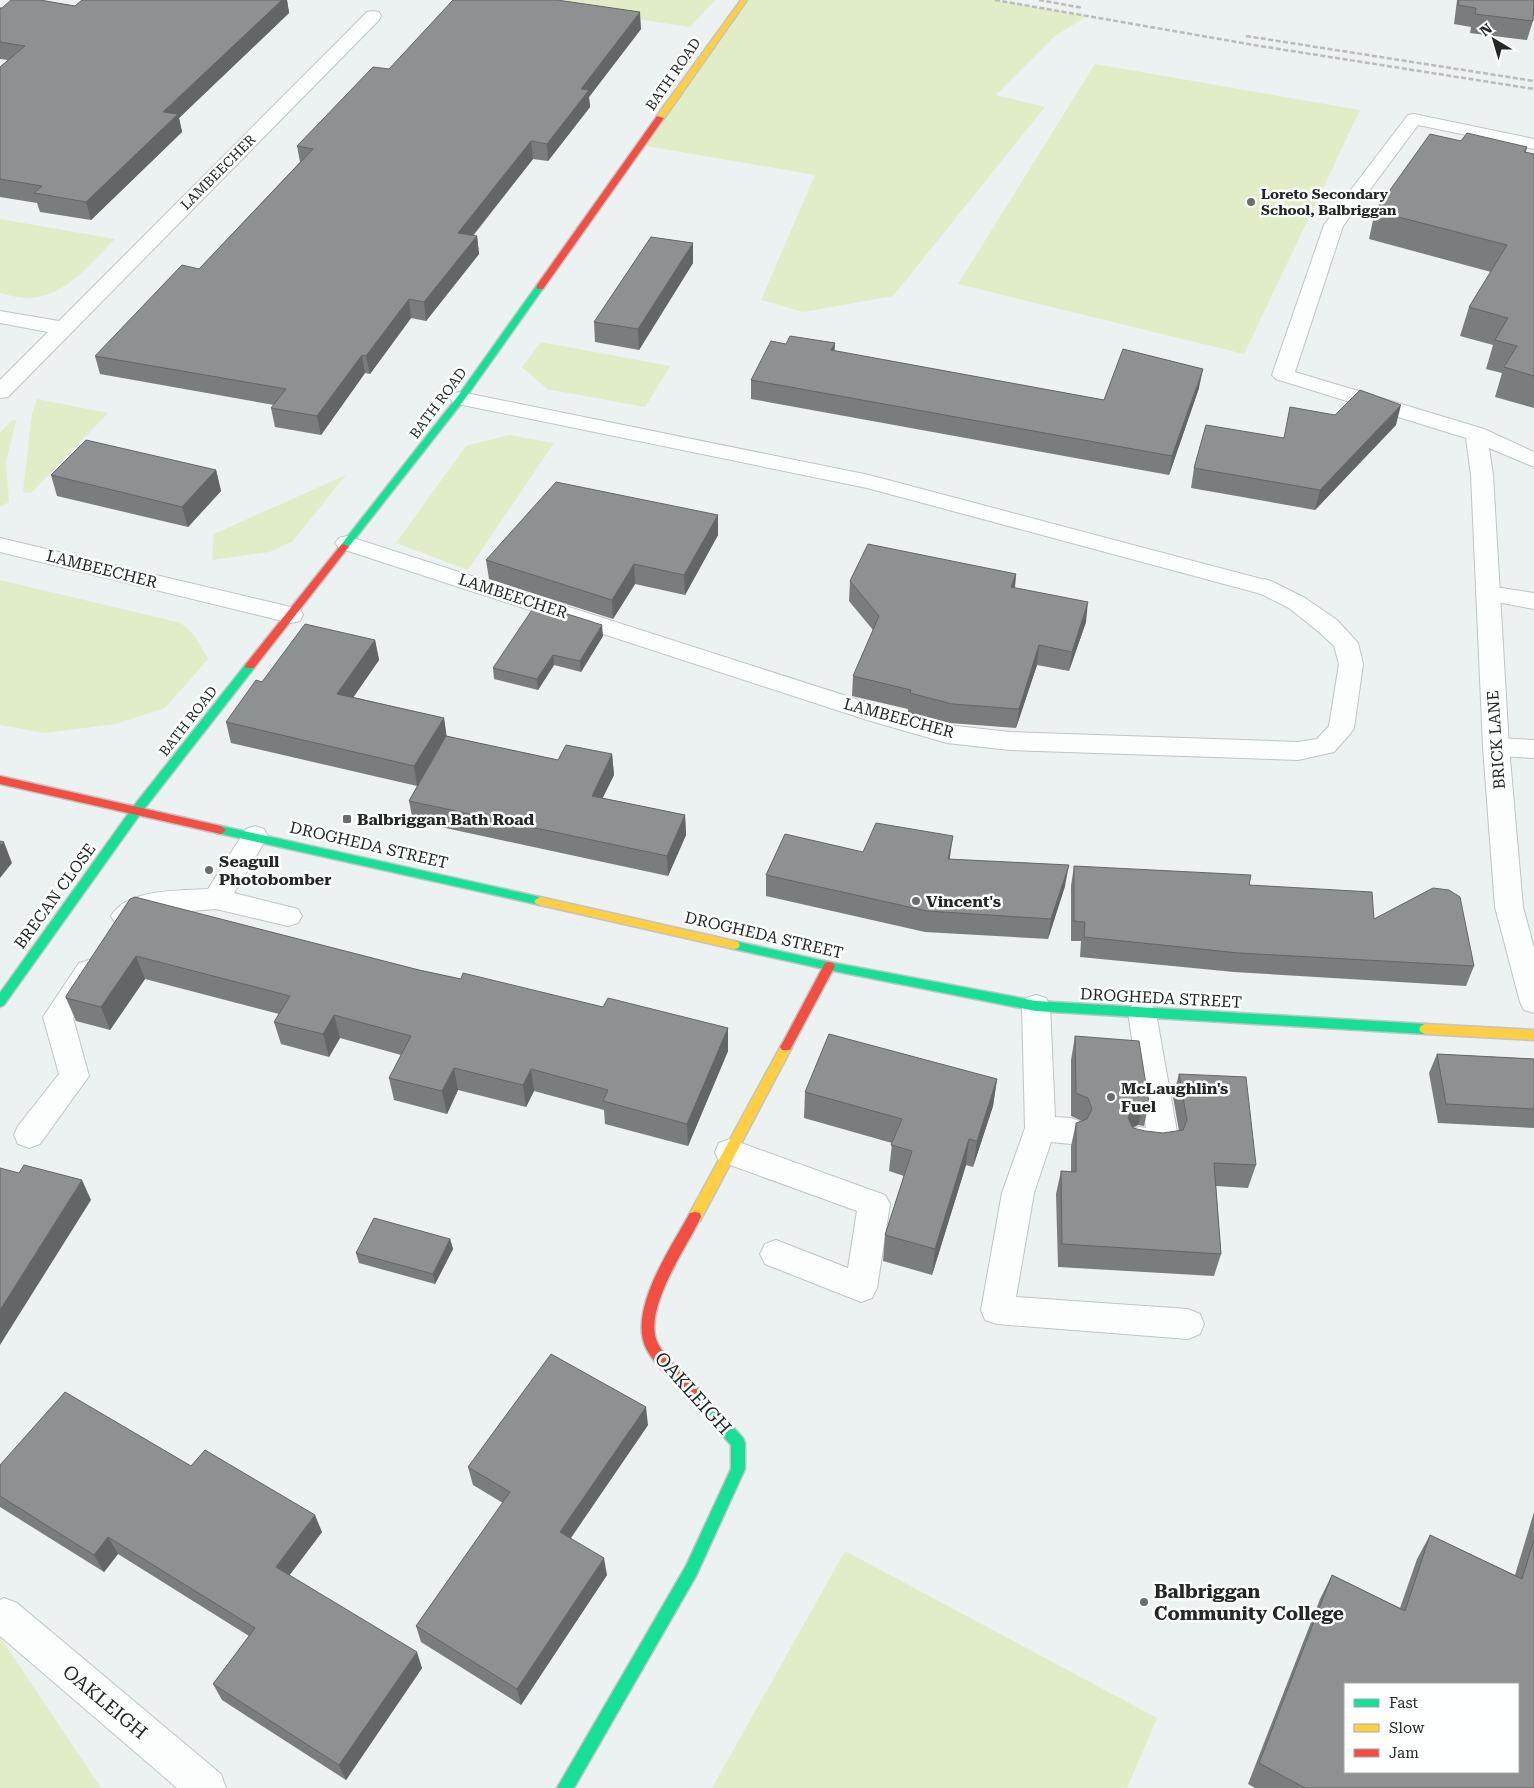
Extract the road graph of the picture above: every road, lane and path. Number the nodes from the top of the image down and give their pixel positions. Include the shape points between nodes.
1 (744, 0) edge
2 (373, 16) dead end
3 (1534, 144) edge
4 (0, 316) edge
5 (63, 328) junction
6 (0, 392) edge
7 (461, 398) junction
8 (1476, 434) junction
9 (1534, 460) edge
10 (347, 543) junction
11 (0, 545) edge
12 (1488, 594) junction
13 (1534, 601) edge
14 (291, 615) junction
15 (1496, 748) junction
16 (1534, 749) edge
17 (0, 780) edge
18 (137, 810) junction
19 (255, 836) junction
20 (216, 899) junction
21 (288, 916) dead end
22 (829, 966) junction
23 (0, 1002) edge
24 (1534, 1002) edge
25 (1036, 1006) junction
26 (1142, 1013) junction
27 (1534, 1035) edge
28 (1040, 1128) junction
29 (1071, 1131) dead end
30 (29, 1135) dead end
31 (1139, 1140) edge
32 (730, 1152) junction
33 (776, 1254) dead end
34 (1188, 1324) dead end
35 (4, 1616) dead end
36 (206, 1788) edge
37 (565, 1788) edge

1 - 7 street, BATH ROAD
2 - 5 street, LAMBEECHER
3 - 8 street via 1414,119 1334,225 1283,375
4 - 5 street
5 - 6 street, LAMBEECHER
7 - 10 street, BATH ROAD
7 - 10 street, LAMBEECHER via 870,482 1265,587 1297,604 1346,643 1351,664 1341,728 1325,746 1298,751 1010,741 947,734
8 - 9 street
8 - 12 street, BRICK LANE via 1482,475
10 - 14 street, BATH ROAD
11 - 14 street, LAMBEECHER
12 - 13 street
12 - 15 street, BRICK LANE
14 - 18 street, BATH ROAD
15 - 16 street
15 - 24 street, BRICK LANE via 1510,907
17 - 18 street, DROGHEDA STREET
18 - 19 street, DROGHEDA STREET
18 - 23 street, BRECAN CLOSE
19 - 20 street
19 - 22 street, DROGHEDA STREET
20 - 21 street
20 - 30 street via 147,904 127,914 58,1017 74,1076
22 - 25 street, DROGHEDA STREET
22 - 32 street, OAKLEIGH
25 - 26 street, DROGHEDA STREET
25 - 28 street
26 - 27 street, DROGHEDA STREET
26 - 31 street via 1164,1143
28 - 29 street
28 - 34 street via 1018,1193 997,1310
32 - 33 street via 874,1204 861,1288
32 - 37 street, OAKLEIGH via 653,1296 647,1323 651,1345 738,1443 738,1469 691,1571
35 - 36 street, OAKLEIGH

